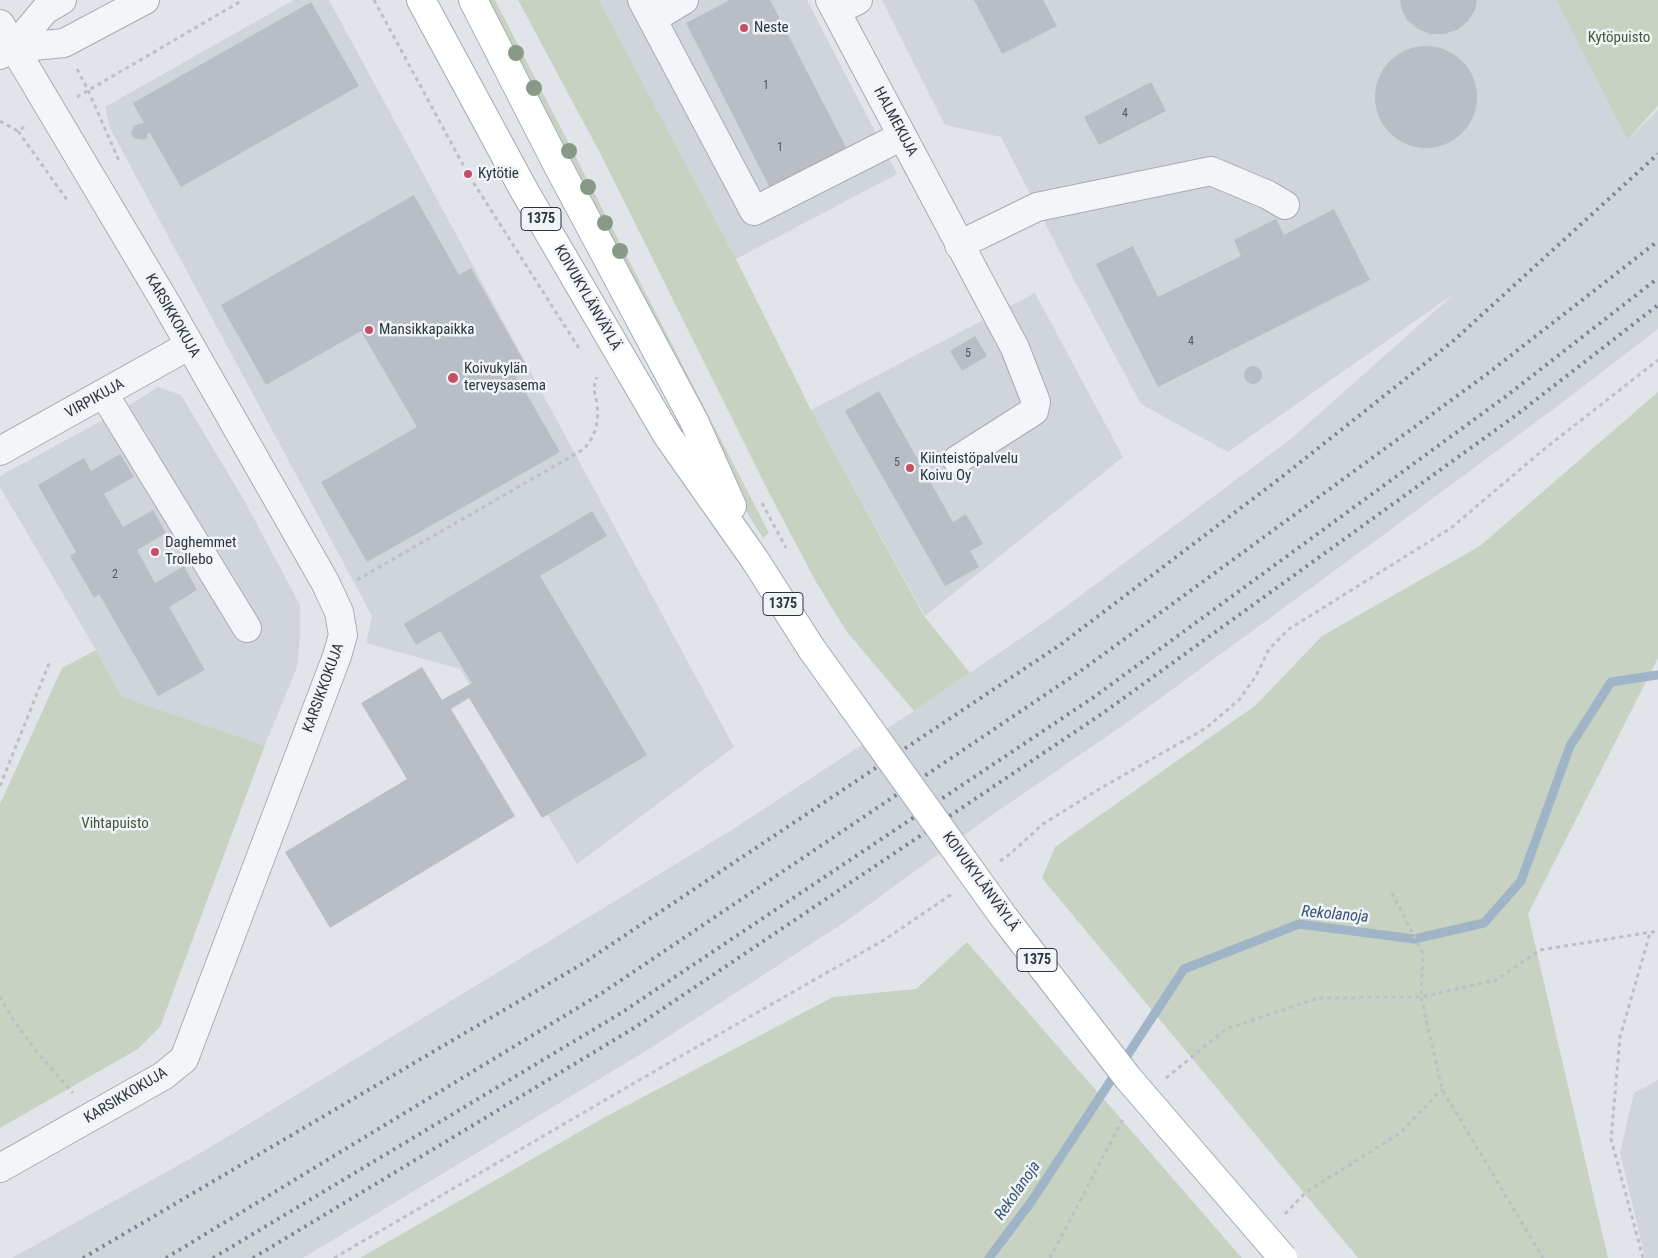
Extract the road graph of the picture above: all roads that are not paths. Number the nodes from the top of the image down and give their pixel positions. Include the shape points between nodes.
1 (62, 0) edge
2 (144, 0) edge
3 (421, 0) edge
4 (473, 0) edge
5 (684, 0) edge
6 (842, 4) edge
7 (647, 9) edge
8 (0, 24) edge
9 (7, 52) edge
10 (902, 136) junction
11 (1285, 205) dead end
12 (960, 245) junction
13 (190, 345) junction
14 (104, 394) junction
15 (0, 451) edge
16 (957, 460) dead end
17 (755, 560) junction
18 (247, 628) dead end
19 (0, 1168) edge
20 (1283, 1258) edge

1 - 9 street via 45,10
2 - 9 street via 64,43
3 - 17 main road, KOIVUKYLÄNVÄYLÄ / 1375 via 525,192 667,435
4 - 17 main road, KOIVUKYLÄNVÄYLÄ / 1375 via 694,421
5 - 7 street
6 - 10 street, HALMEKUJA
7 - 10 street via 754,212
8 - 9 street, KARSIKKOKUJA
9 - 13 street, KARSIKKOKUJA via 51,112
10 - 12 street, HALMEKUJA
11 - 12 street via 1211,172 1037,207
12 - 16 street, HALMEKUJA via 1015,348 1036,402 1034,411
13 - 14 street, VIRPIKUJA
13 - 19 street, KARSIKKOKUJA via 325,582 339,612 343,635 184,1059 163,1076
14 - 15 street, VIRPIKUJA
14 - 18 street
17 - 20 main road, KOIVUKYLÄNVÄYLÄ / 1375, bridge via 811,648 1003,916 1128,1078

